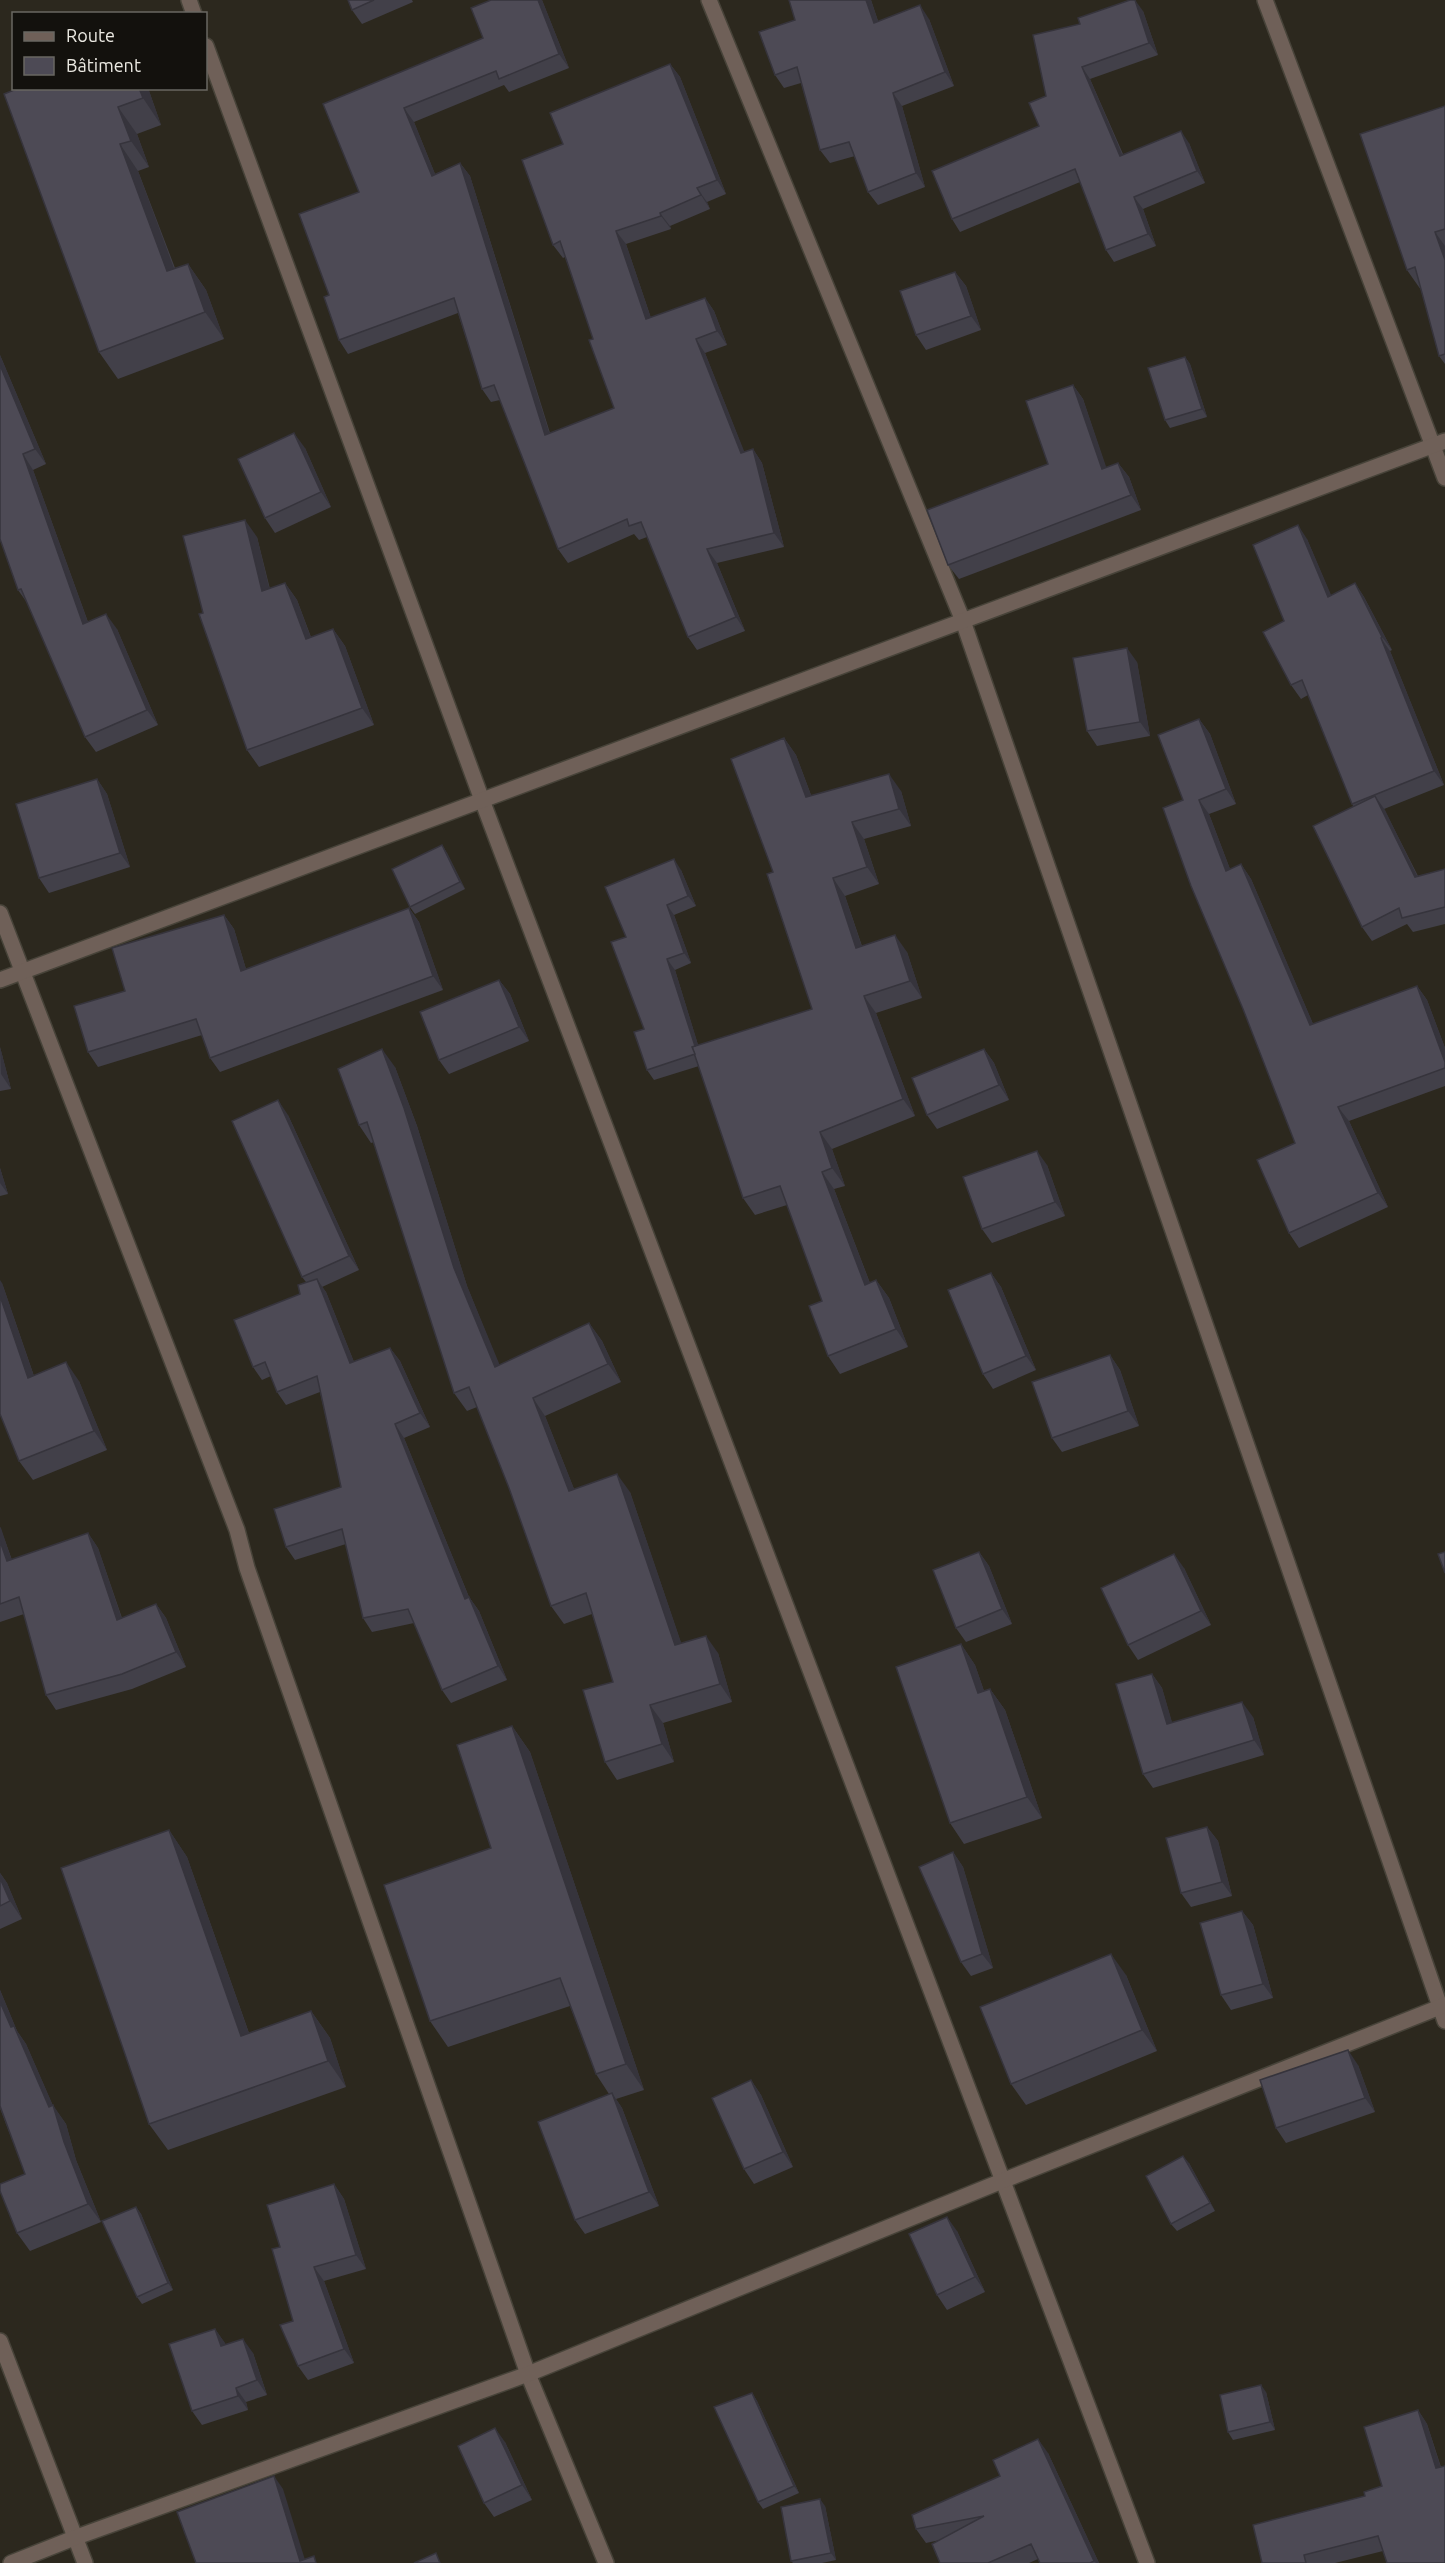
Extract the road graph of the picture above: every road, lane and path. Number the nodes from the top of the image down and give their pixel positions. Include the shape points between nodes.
1 (710, 0) edge
2 (1265, 0) edge
3 (207, 49) edge
4 (1439, 443) edge
5 (1445, 478) edge
6 (963, 621) junction
7 (482, 800) junction
8 (0, 913) edge
9 (22, 971) junction
10 (0, 980) edge
11 (1443, 2011) edge
12 (1002, 2181) junction
13 (0, 2341) edge
14 (528, 2374) junction
15 (74, 2538) junction
16 (11, 2563) edge
17 (85, 2563) edge
18 (606, 2563) edge
19 (1147, 2563) edge

1 - 6 street
2 - 4 street
3 - 7 street
4 - 5 street
4 - 6 street
6 - 7 street
6 - 11 street
7 - 9 street
7 - 12 street
8 - 9 street
9 - 10 street
9 - 14 street via 237,1530
11 - 12 street
12 - 14 street
12 - 19 street
13 - 15 street
14 - 15 street
14 - 18 street
15 - 16 street
15 - 17 street

